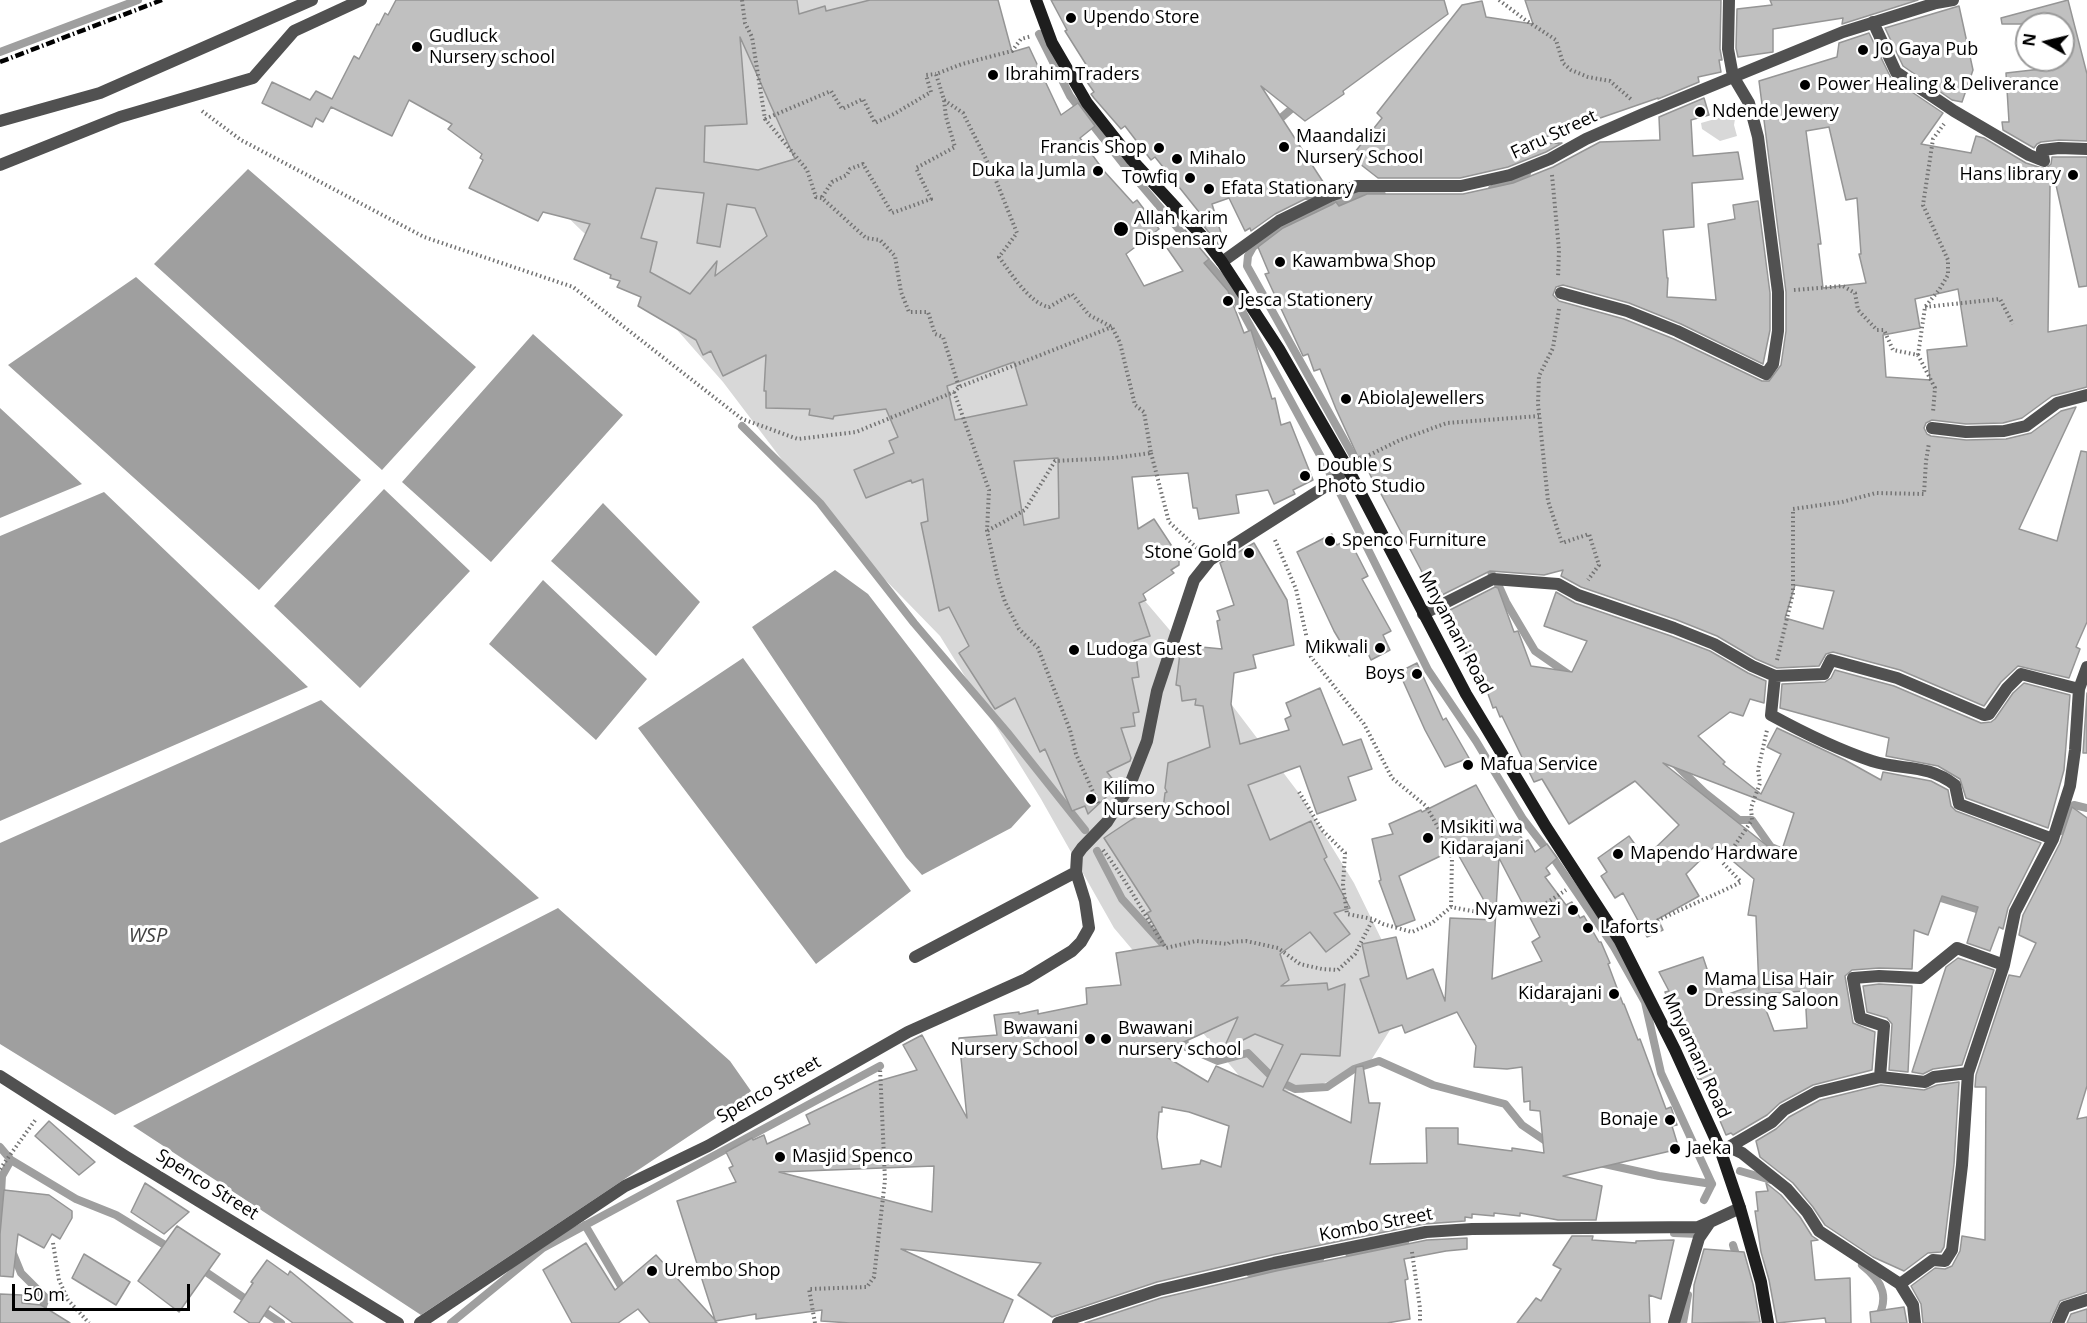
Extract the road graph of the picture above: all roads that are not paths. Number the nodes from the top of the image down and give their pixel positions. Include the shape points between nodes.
1 (312, 0) edge
2 (361, 0) edge
3 (1036, 0) edge
4 (1729, 0) edge
5 (1953, 0) edge
6 (1873, 22) junction
7 (1733, 76) junction
8 (0, 121) edge
9 (2087, 149) edge
10 (0, 165) edge
11 (1222, 262) junction
12 (1561, 293) road end
13 (2087, 395) edge
14 (1932, 428) road end
15 (1347, 467) junction
16 (1424, 614) junction
17 (2087, 668) edge
18 (1775, 676) junction
19 (2079, 689) junction
20 (2053, 839) junction
21 (1076, 872) junction
22 (915, 957) dead end
23 (2004, 965) junction
24 (1968, 1073) junction
25 (0, 1076) edge
26 (1880, 1077) junction
27 (1725, 1148) junction
28 (1740, 1208) junction
29 (1710, 1222) junction
30 (1900, 1284) junction
31 (2087, 1300) edge
32 (398, 1323) edge
33 (420, 1323) edge
34 (1058, 1323) edge
35 (1674, 1323) edge
36 (1768, 1323) edge
37 (1915, 1323) edge
38 (2058, 1323) edge

1 - 8 street via 100,93
2 - 10 street via 294,31 253,78 120,117
3 - 11 street, Mnyamani Road via 1047,32 1087,103
4 - 7 street via 1728,50
5 - 6 street, Faru Street
6 - 7 street, Faru Street
6 - 9 street via 1896,72 1954,111 2044,161 2042,150
7 - 11 street, Faru Street via 1510,175 1461,186 1357,186 1279,221
7 - 12 street via 1749,103 1758,137 1778,292 1778,331 1773,364 1766,374 1627,311
11 - 15 street, Mnyamani Road via 1279,349
13 - 14 street via 2057,403 2026,426 2004,431
15 - 16 street, Mnyamani Road
15 - 21 street via 1335,481 1210,560 1194,580 1130,787 1107,822 1077,855
16 - 18 street via 1493,579 1558,585 1714,644
16 - 27 street, Mnyamani Road via 1466,694 1620,941
17 - 19 street
18 - 19 street via 1824,674 1831,660 1897,678 1984,715 1989,714 2021,674
18 - 20 street via 1771,715 1824,743 1875,762 1926,770 1944,777 1955,785 1959,804
19 - 20 street via 2070,786
20 - 23 street via 2015,912
21 - 22 street
21 - 33 street, Spenco Street via 1089,928 1072,951 1026,979 908,1032 708,1146 626,1186
23 - 24 street
23 - 26 street via 1957,948 1920,978 1853,978 1860,1018 1884,1026
24 - 26 street via 1934,1077 1925,1082
24 - 30 street via 1952,1250 1945,1261 1932,1260
25 - 32 street, Spenco Street
26 - 27 street via 1817,1092
27 - 28 street, Mnyamani Road
27 - 30 street via 1742,1153 1787,1189 1819,1231
28 - 29 street, Kombo Street
28 - 36 street, Mnyamani Road
29 - 34 street, Kombo Street via 1698,1227 1472,1228 1411,1234 1169,1288
29 - 35 street via 1699,1238
30 - 37 street via 1913,1305
31 - 38 street via 2065,1307

